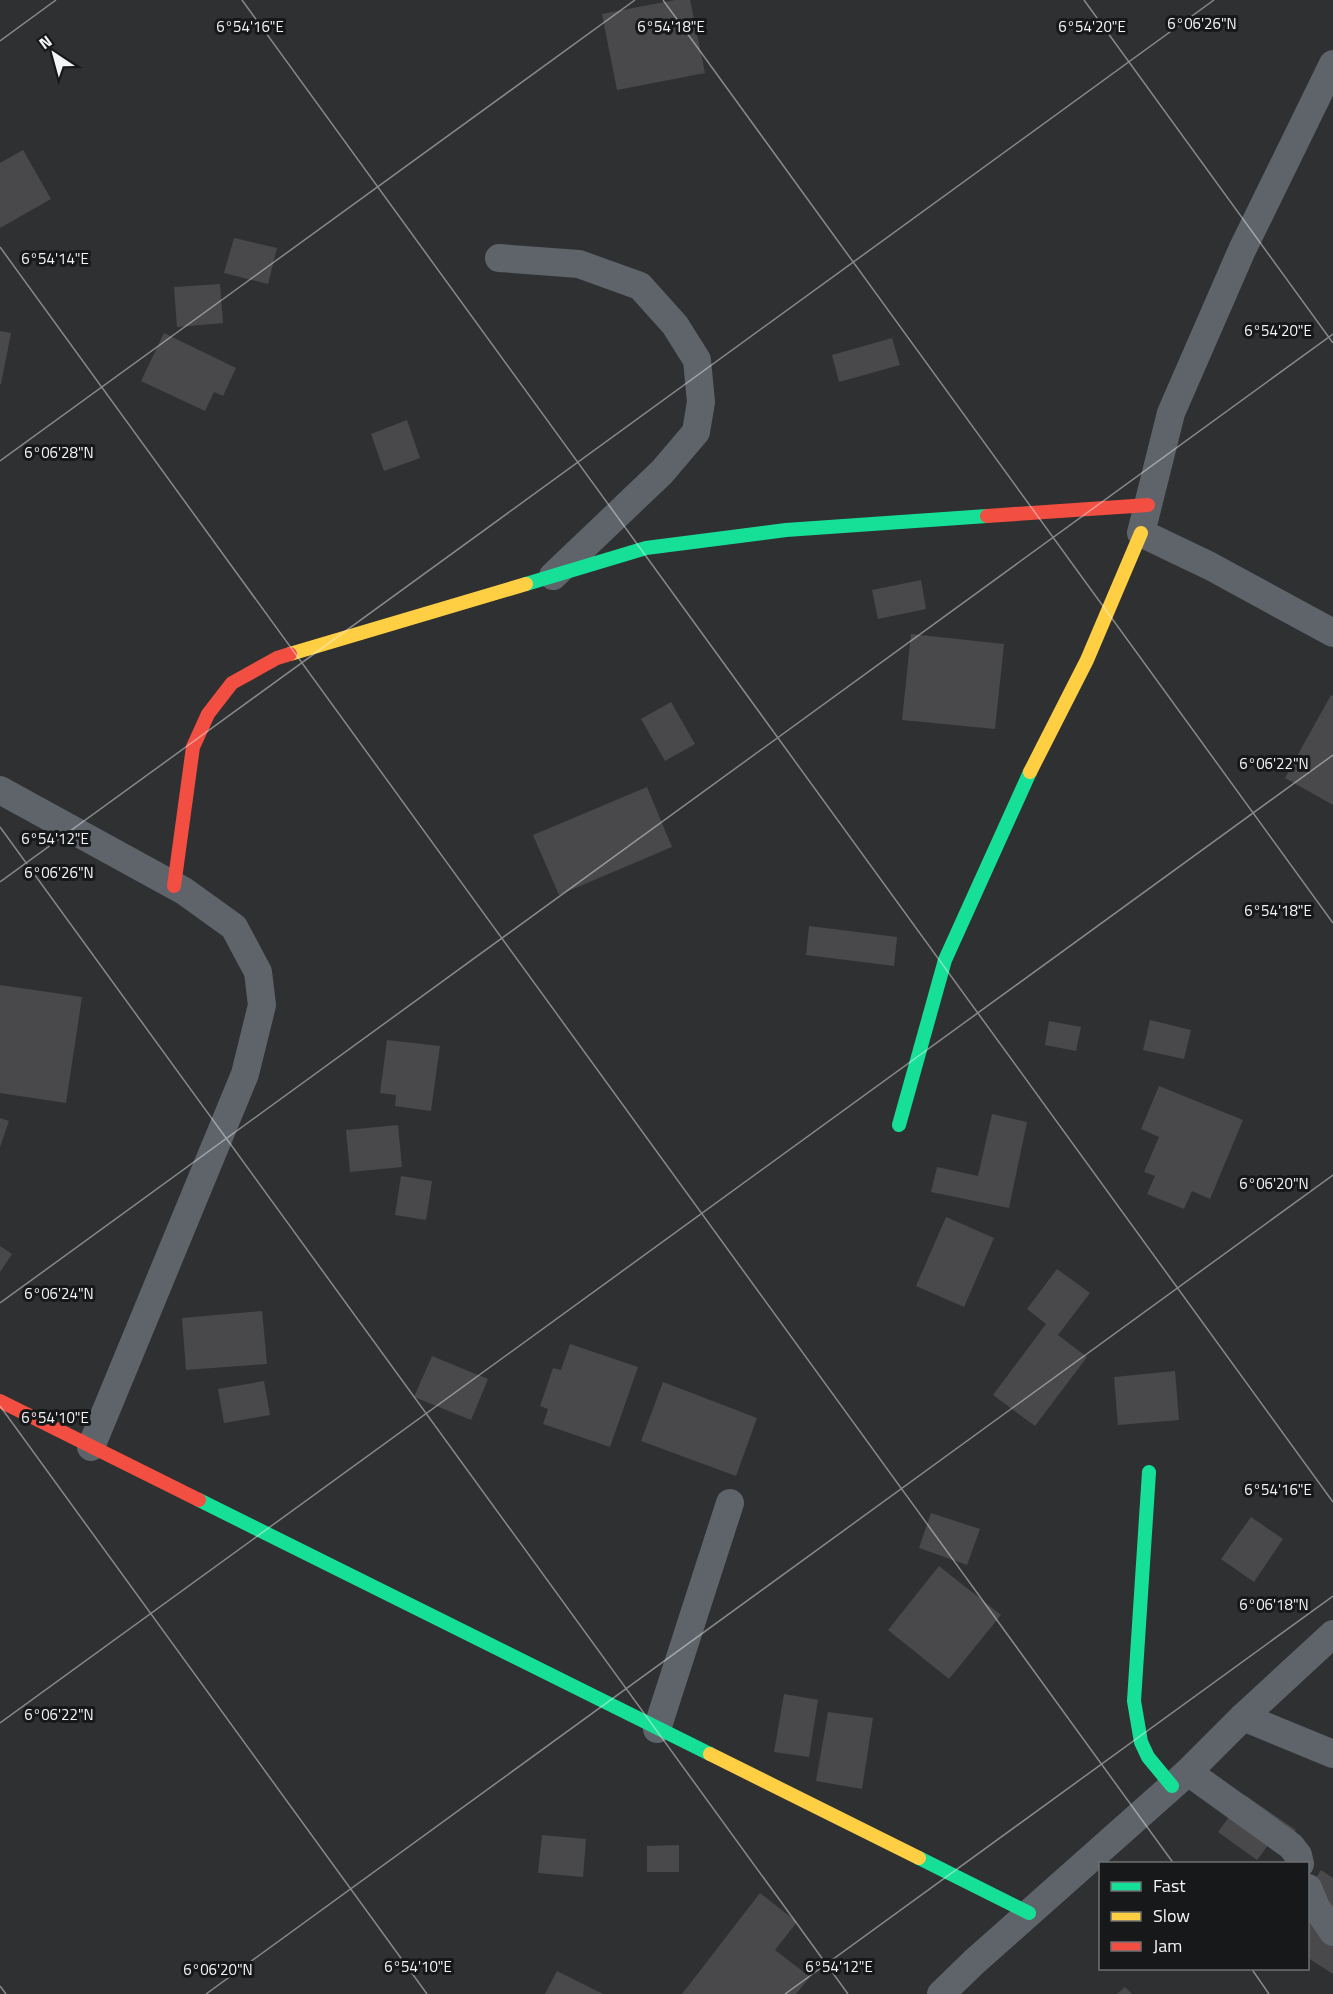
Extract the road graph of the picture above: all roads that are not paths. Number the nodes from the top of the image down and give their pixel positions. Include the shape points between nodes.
1 (1333, 64) edge
2 (499, 258) dead end
3 (1148, 505) junction
4 (1141, 533) junction
5 (553, 576) junction
6 (1333, 633) edge
7 (0, 790) edge
8 (174, 886) junction
9 (898, 1125) dead end
10 (0, 1401) edge
11 (91, 1447) junction
12 (1149, 1472) dead end
13 (730, 1503) dead end
14 (1333, 1634) edge
15 (1243, 1717) junction
16 (657, 1729) junction
17 (1333, 1754) edge
18 (1180, 1779) junction
19 (1300, 1862) edge
20 (1309, 1890) edge
21 (1029, 1913) junction
22 (1333, 1932) edge
23 (941, 1994) edge

1 - 3 street via 1242,250 1171,413
2 - 5 street via 579,264 640,286 675,326 697,360 701,402 696,432 662,472
3 - 4 street
3 - 5 street via 786,530 646,548
4 - 6 street
4 - 9 street via 1087,660 1016,800 945,960
5 - 8 street via 277,658 232,683 208,714 194,747
7 - 8 street
8 - 11 street via 234,927 258,972 262,1005 245,1074
10 - 11 street
11 - 16 street
12 - 18 street via 1134,1701 1148,1757
13 - 16 street
14 - 15 street
15 - 17 street
15 - 18 street
16 - 21 street
18 - 19 street via 1291,1846
18 - 21 street
20 - 22 street
21 - 23 street

